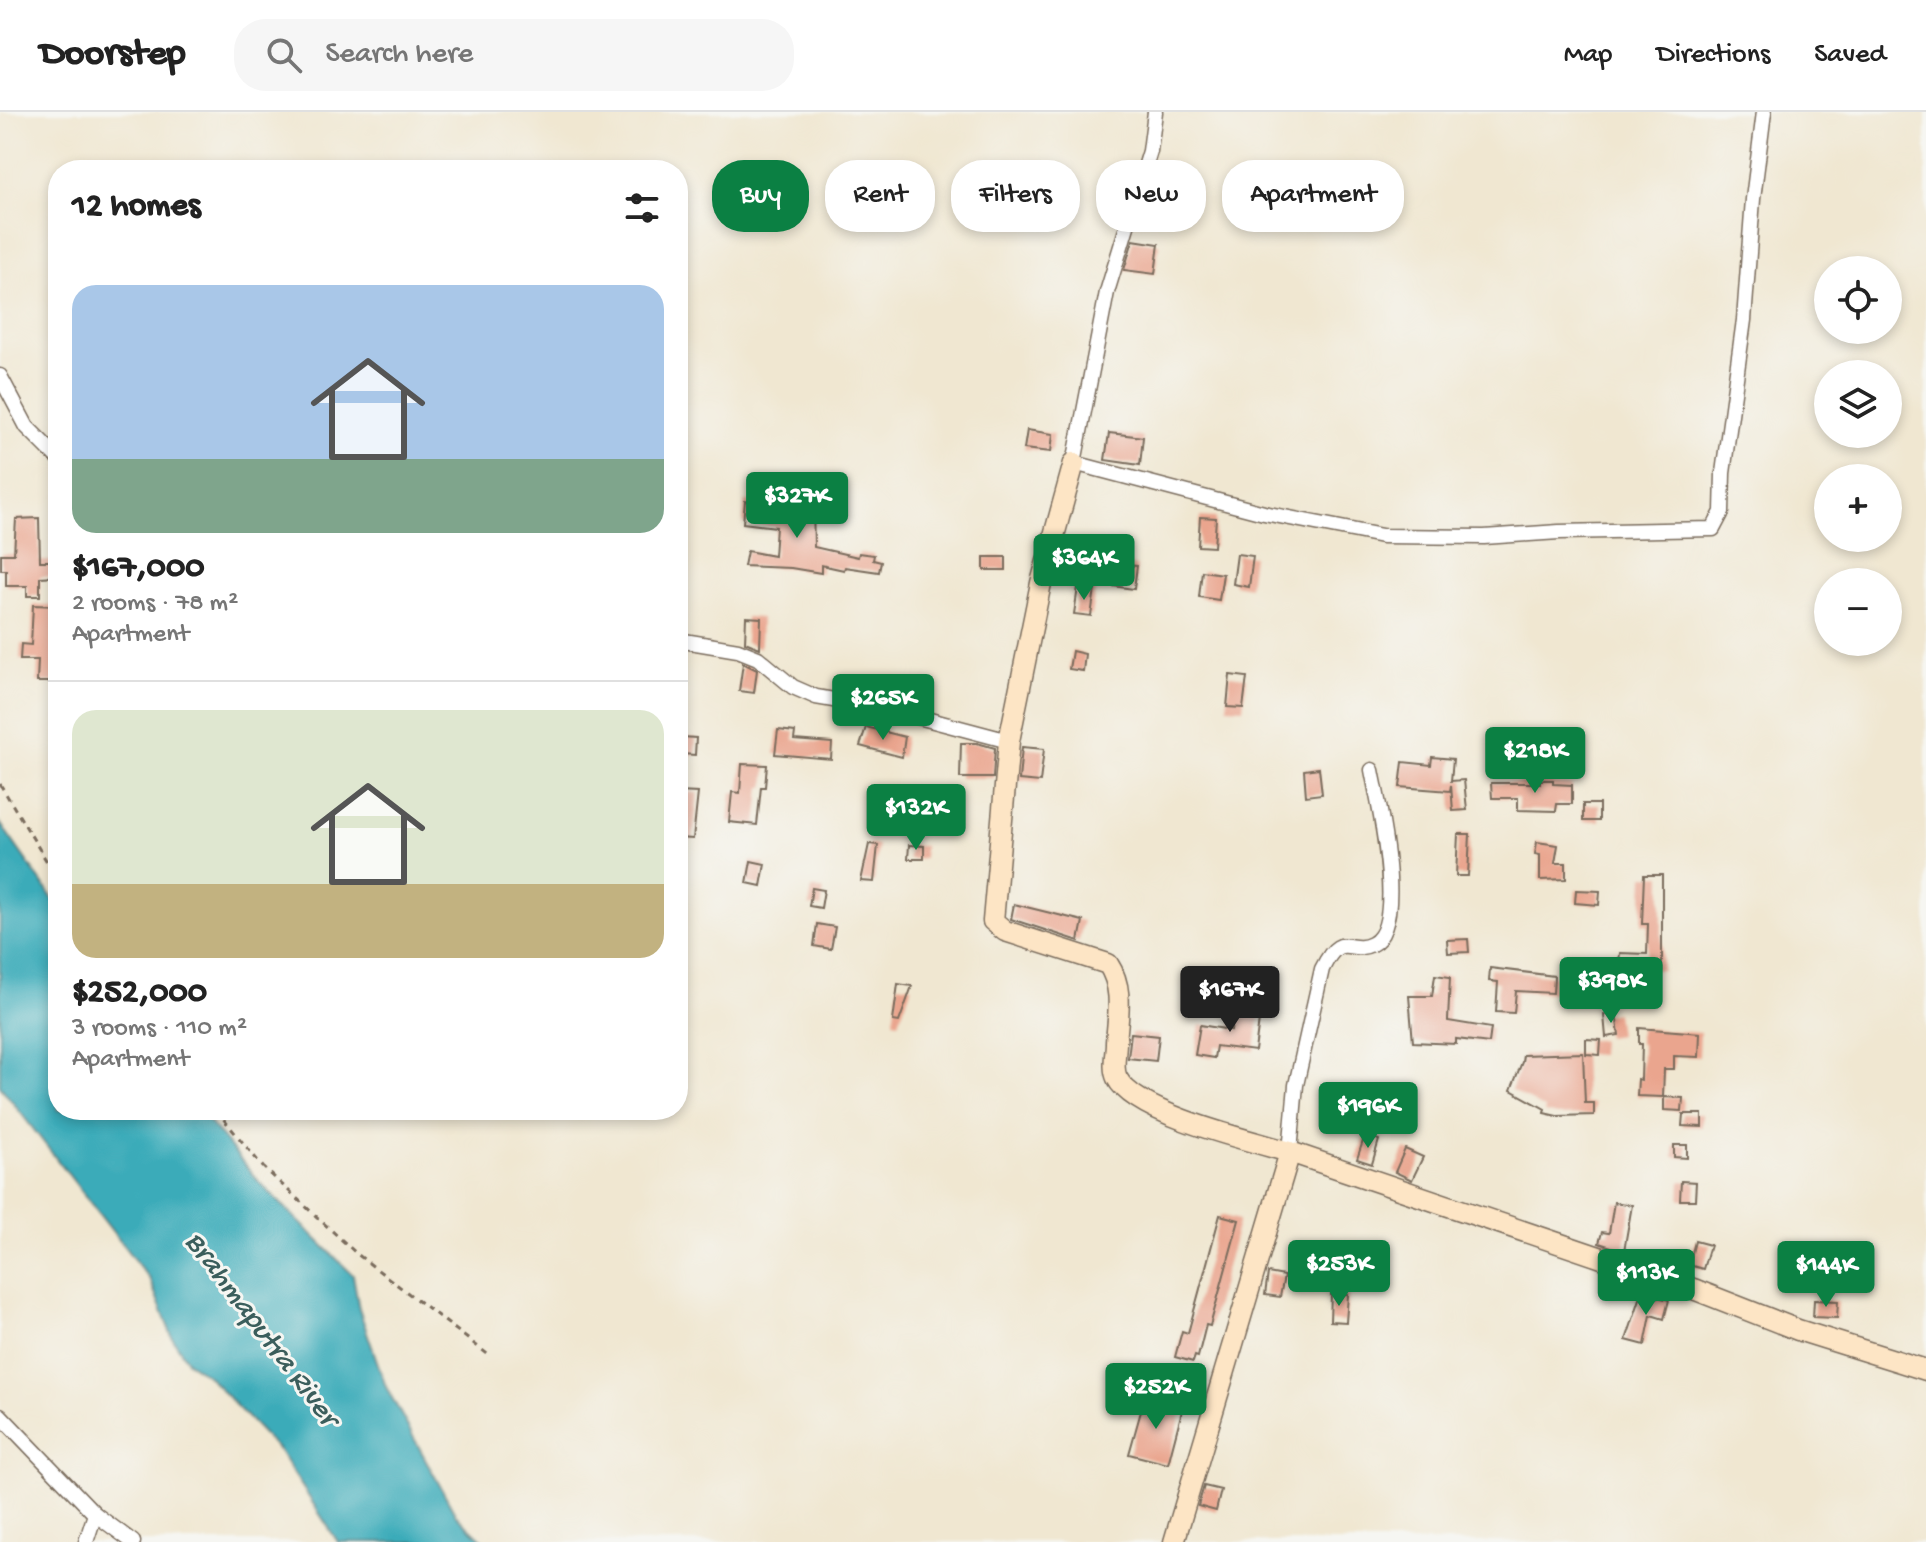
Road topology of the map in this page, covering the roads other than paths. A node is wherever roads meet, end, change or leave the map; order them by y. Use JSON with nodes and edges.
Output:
{"nodes":[{"id":1,"x":1155,"y":112,"type":"edge"},
{"id":2,"x":1764,"y":112,"type":"edge"},
{"id":3,"x":0,"y":376,"type":"edge"},
{"id":4,"x":48,"y":448,"type":"edge"},
{"id":5,"x":1074,"y":463,"type":"junction"},
{"id":6,"x":688,"y":642,"type":"edge"},
{"id":7,"x":1009,"y":741,"type":"junction"},
{"id":8,"x":1372,"y":770,"type":"dead end"},
{"id":9,"x":1290,"y":1152,"type":"junction"},
{"id":10,"x":1926,"y":1370,"type":"edge"},
{"id":11,"x":0,"y":1415,"type":"edge"},
{"id":12,"x":95,"y":1514,"type":"junction"},
{"id":13,"x":86,"y":1542,"type":"edge"},
{"id":14,"x":133,"y":1542,"type":"edge"},
{"id":15,"x":1174,"y":1542,"type":"edge"}],
"edges":[{"from":1,"to":5,"type":"street"},
{"from":2,"to":5,"type":"street"},
{"from":3,"to":4,"type":"street"},
{"from":5,"to":7,"type":"street"},
{"from":6,"to":7,"type":"street"},
{"from":7,"to":9,"type":"street"},
{"from":8,"to":9,"type":"street"},
{"from":9,"to":10,"type":"street"},
{"from":9,"to":15,"type":"street"},
{"from":11,"to":12,"type":"street"},
{"from":12,"to":13,"type":"street"},
{"from":12,"to":14,"type":"street"}]}
